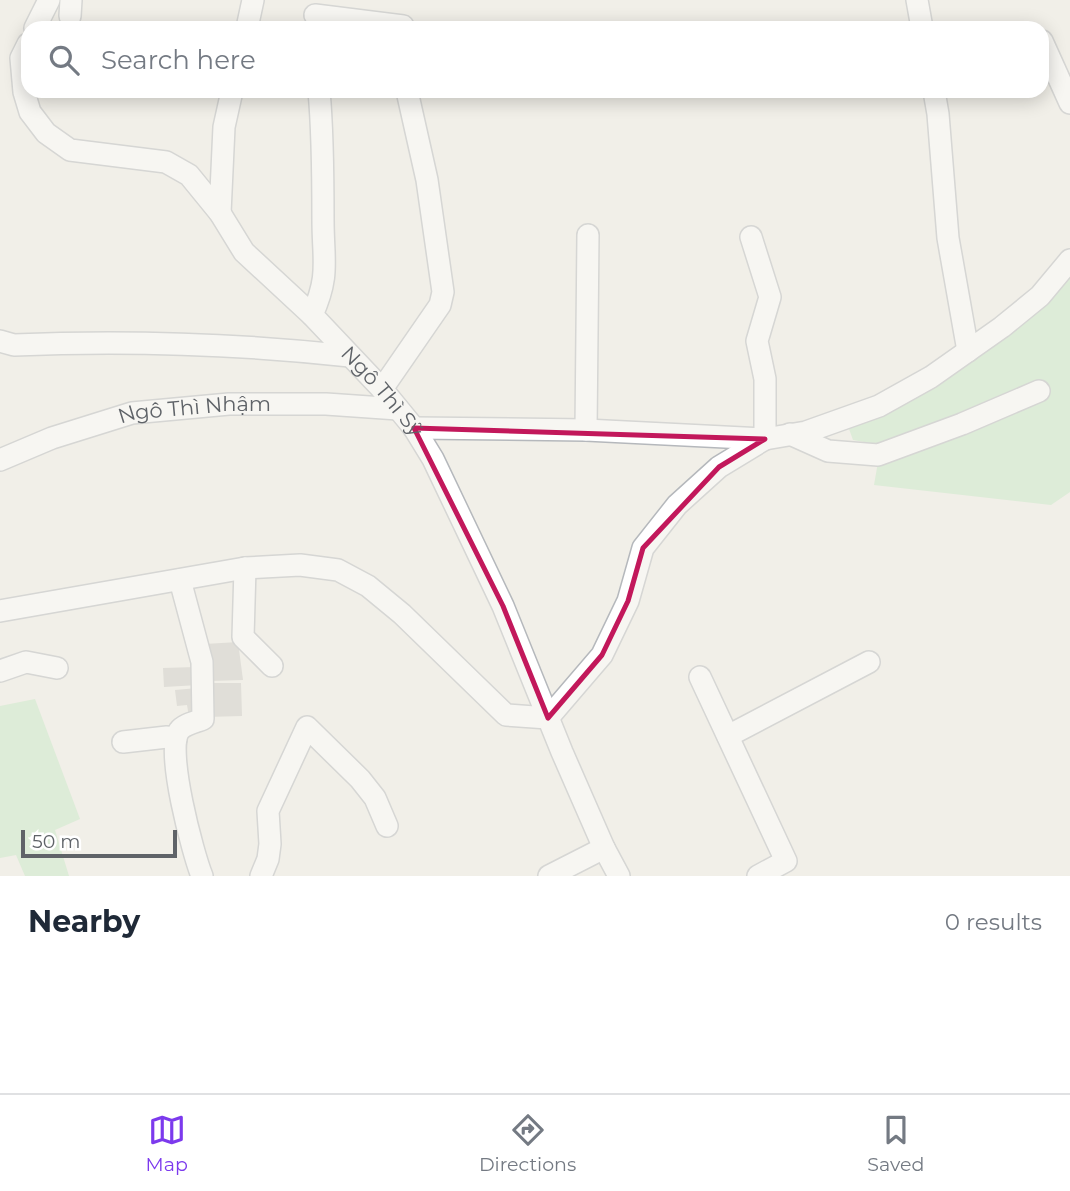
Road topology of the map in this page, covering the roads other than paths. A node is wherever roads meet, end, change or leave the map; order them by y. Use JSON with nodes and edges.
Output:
{"nodes":[{"id":1,"x":48,"y":0,"type":"edge"},
{"id":2,"x":253,"y":0,"type":"edge"},
{"id":3,"x":917,"y":0,"type":"edge"},
{"id":4,"x":316,"y":14,"type":"edge"},
{"id":5,"x":39,"y":21,"type":"edge"},
{"id":6,"x":248,"y":21,"type":"edge"},
{"id":7,"x":363,"y":21,"type":"edge"},
{"id":8,"x":921,"y":21,"type":"edge"},
{"id":9,"x":1049,"y":56,"type":"edge"},
{"id":10,"x":26,"y":98,"type":"edge"},
{"id":11,"x":230,"y":98,"type":"edge"},
{"id":12,"x":320,"y":98,"type":"edge"},
{"id":13,"x":409,"y":98,"type":"edge"},
{"id":14,"x":935,"y":98,"type":"edge"},
{"id":15,"x":1070,"y":103,"type":"edge"},
{"id":16,"x":220,"y":213,"type":"junction"},
{"id":17,"x":588,"y":235,"type":"dead end"},
{"id":18,"x":751,"y":237,"type":"dead end"},
{"id":19,"x":1070,"y":260,"type":"edge"},
{"id":20,"x":312,"y":315,"type":"junction"},
{"id":21,"x":0,"y":341,"type":"edge"},
{"id":22,"x":968,"y":351,"type":"junction"},
{"id":23,"x":351,"y":356,"type":"junction"},
{"id":24,"x":382,"y":389,"type":"junction"},
{"id":25,"x":1039,"y":391,"type":"dead end"},
{"id":26,"x":398,"y":409,"type":"junction"},
{"id":27,"x":414,"y":428,"type":"junction"},
{"id":28,"x":586,"y":430,"type":"junction"},
{"id":29,"x":790,"y":434,"type":"junction"},
{"id":30,"x":765,"y":439,"type":"junction"},
{"id":31,"x":0,"y":460,"type":"edge"},
{"id":32,"x":245,"y":568,"type":"junction"},
{"id":33,"x":180,"y":580,"type":"junction"},
{"id":34,"x":0,"y":611,"type":"edge"},
{"id":35,"x":869,"y":662,"type":"dead end"},
{"id":36,"x":272,"y":666,"type":"dead end"},
{"id":37,"x":57,"y":668,"type":"dead end"},
{"id":38,"x":0,"y":671,"type":"edge"},
{"id":39,"x":700,"y":677,"type":"dead end"},
{"id":40,"x":548,"y":718,"type":"junction"},
{"id":41,"x":727,"y":736,"type":"junction"},
{"id":42,"x":176,"y":739,"type":"junction"},
{"id":43,"x":122,"y":742,"type":"dead end"},
{"id":44,"x":387,"y":826,"type":"dead end"},
{"id":45,"x":604,"y":848,"type":"junction"},
{"id":46,"x":202,"y":876,"type":"edge"},
{"id":47,"x":261,"y":876,"type":"edge"},
{"id":48,"x":549,"y":876,"type":"edge"},
{"id":49,"x":619,"y":876,"type":"edge"},
{"id":50,"x":758,"y":876,"type":"edge"}],
"edges":[{"from":1,"to":5,"type":"street"},
{"from":2,"to":6,"type":"street"},
{"from":3,"to":8,"type":"street"},
{"from":4,"to":7,"type":"street"},
{"from":9,"to":15,"type":"street"},
{"from":10,"to":16,"type":"street","name":"Ngô Thì Sỹ"},
{"from":11,"to":16,"type":"street"},
{"from":12,"to":20,"type":"street"},
{"from":13,"to":24,"type":"street"},
{"from":14,"to":22,"type":"street"},
{"from":16,"to":20,"type":"street","name":"Ngô Thì Sỹ"},
{"from":17,"to":28,"type":"street"},
{"from":18,"to":30,"type":"street"},
{"from":19,"to":22,"type":"street"},
{"from":20,"to":23,"type":"street","name":"Ngô Thì Sỹ"},
{"from":21,"to":23,"type":"street"},
{"from":22,"to":29,"type":"street"},
{"from":23,"to":24,"type":"street","name":"Ngô Thì Sỹ"},
{"from":24,"to":26,"type":"street","name":"Ngô Thì Sỹ"},
{"from":25,"to":29,"type":"street"},
{"from":26,"to":27,"type":"street","name":"Ngô Thì Sỹ"},
{"from":26,"to":31,"type":"street","name":"Ngô Thì Nhậm"},
{"from":27,"to":28,"type":"street"},
{"from":27,"to":40,"type":"street","name":"Ngô Thì Sỹ"},
{"from":28,"to":30,"type":"street"},
{"from":29,"to":30,"type":"street"},
{"from":30,"to":40,"type":"street"},
{"from":32,"to":33,"type":"street"},
{"from":32,"to":36,"type":"street"},
{"from":32,"to":40,"type":"street"},
{"from":33,"to":34,"type":"street"},
{"from":33,"to":42,"type":"street"},
{"from":35,"to":41,"type":"street"},
{"from":37,"to":38,"type":"street"},
{"from":39,"to":41,"type":"street"},
{"from":40,"to":45,"type":"street","name":"Ngô Thì Sỹ"},
{"from":41,"to":50,"type":"street"},
{"from":42,"to":43,"type":"street"},
{"from":42,"to":46,"type":"street"},
{"from":44,"to":47,"type":"street"},
{"from":45,"to":48,"type":"street"},
{"from":45,"to":49,"type":"street","name":"Ngô Thì Sỹ"}]}
